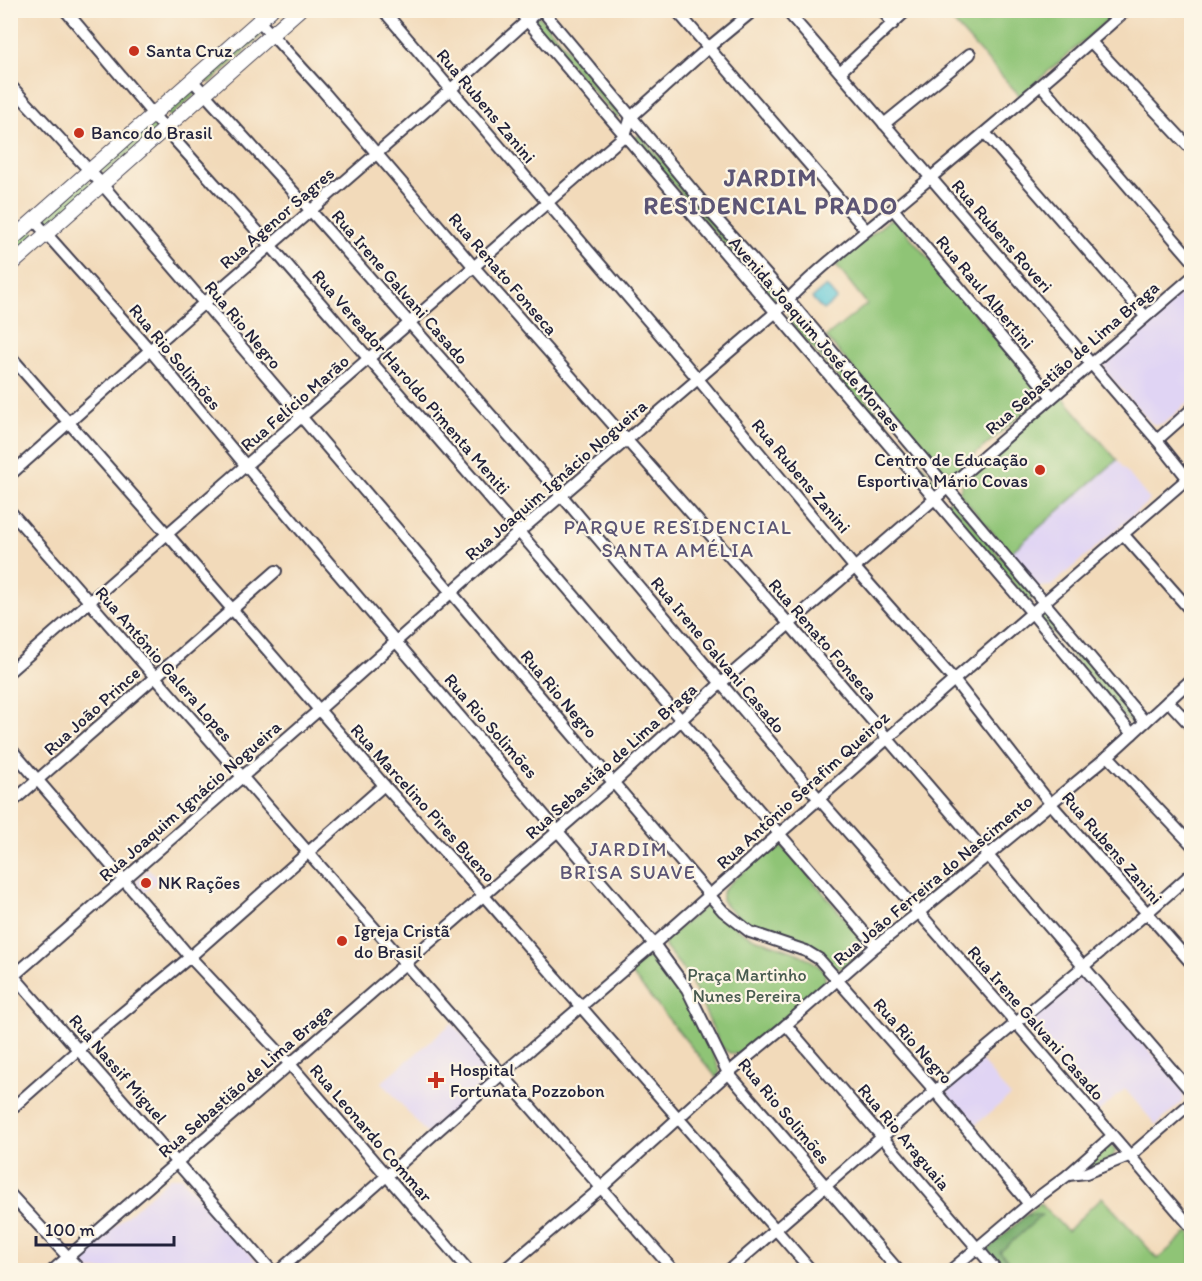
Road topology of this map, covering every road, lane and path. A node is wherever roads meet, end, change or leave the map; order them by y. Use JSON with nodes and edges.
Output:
{"nodes":[{"id":1,"x":64,"y":10,"type":"edge"},
{"id":2,"x":271,"y":10,"type":"edge"},
{"id":3,"x":299,"y":10,"type":"edge"},
{"id":4,"x":383,"y":10,"type":"edge"},
{"id":5,"x":518,"y":10,"type":"edge"},
{"id":6,"x":540,"y":10,"type":"edge"},
{"id":7,"x":676,"y":10,"type":"edge"},
{"id":8,"x":754,"y":10,"type":"edge"},
{"id":9,"x":786,"y":10,"type":"edge"},
{"id":10,"x":882,"y":10,"type":"edge"},
{"id":11,"x":907,"y":10,"type":"edge"},
{"id":12,"x":1126,"y":10,"type":"edge"},
{"id":13,"x":526,"y":21,"type":"junction"},
{"id":14,"x":260,"y":22,"type":"junction"},
{"id":15,"x":893,"y":24,"type":"junction"},
{"id":16,"x":271,"y":36,"type":"junction"},
{"id":17,"x":1091,"y":42,"type":"junction"},
{"id":18,"x":708,"y":48,"type":"junction"},
{"id":19,"x":970,"y":54,"type":"dead end"},
{"id":20,"x":840,"y":72,"type":"junction"},
{"id":21,"x":192,"y":80,"type":"junction"},
{"id":22,"x":10,"y":85,"type":"edge"},
{"id":23,"x":1041,"y":85,"type":"junction"},
{"id":24,"x":450,"y":90,"type":"junction"},
{"id":25,"x":206,"y":95,"type":"junction"},
{"id":26,"x":15,"y":99,"type":"edge"},
{"id":27,"x":153,"y":115,"type":"junction"},
{"id":28,"x":631,"y":117,"type":"junction"},
{"id":29,"x":884,"y":124,"type":"junction"},
{"id":30,"x":166,"y":129,"type":"junction"},
{"id":31,"x":985,"y":133,"type":"junction"},
{"id":32,"x":625,"y":135,"type":"junction"},
{"id":33,"x":1191,"y":150,"type":"edge"},
{"id":34,"x":377,"y":153,"type":"junction"},
{"id":35,"x":88,"y":172,"type":"junction"},
{"id":36,"x":929,"y":177,"type":"junction"},
{"id":37,"x":103,"y":186,"type":"junction"},
{"id":38,"x":547,"y":204,"type":"junction"},
{"id":39,"x":893,"y":209,"type":"junction"},
{"id":40,"x":310,"y":210,"type":"junction"},
{"id":41,"x":34,"y":220,"type":"junction"},
{"id":42,"x":866,"y":230,"type":"junction"},
{"id":43,"x":46,"y":234,"type":"junction"},
{"id":44,"x":10,"y":241,"type":"edge"},
{"id":45,"x":270,"y":245,"type":"junction"},
{"id":46,"x":1191,"y":260,"type":"edge"},
{"id":47,"x":10,"y":266,"type":"edge"},
{"id":48,"x":474,"y":267,"type":"junction"},
{"id":49,"x":1191,"y":277,"type":"edge"},
{"id":50,"x":788,"y":299,"type":"junction"},
{"id":51,"x":205,"y":304,"type":"junction"},
{"id":52,"x":776,"y":312,"type":"junction"},
{"id":53,"x":1145,"y":316,"type":"junction"},
{"id":54,"x":410,"y":324,"type":"junction"},
{"id":55,"x":150,"y":350,"type":"junction"},
{"id":56,"x":10,"y":356,"type":"edge"},
{"id":57,"x":368,"y":360,"type":"junction"},
{"id":58,"x":1090,"y":365,"type":"junction"},
{"id":59,"x":698,"y":379,"type":"junction"},
{"id":60,"x":1052,"y":397,"type":"junction"},
{"id":61,"x":1191,"y":408,"type":"edge"},
{"id":62,"x":300,"y":418,"type":"junction"},
{"id":63,"x":68,"y":422,"type":"junction"},
{"id":64,"x":1157,"y":440,"type":"junction"},
{"id":65,"x":627,"y":441,"type":"junction"},
{"id":66,"x":247,"y":467,"type":"junction"},
{"id":67,"x":10,"y":475,"type":"edge"},
{"id":68,"x":1189,"y":481,"type":"edge"},
{"id":69,"x":949,"y":488,"type":"junction"},
{"id":70,"x":562,"y":496,"type":"junction"},
{"id":71,"x":934,"y":499,"type":"junction"},
{"id":72,"x":10,"y":511,"type":"edge"},
{"id":73,"x":519,"y":532,"type":"junction"},
{"id":74,"x":1123,"y":534,"type":"junction"},
{"id":75,"x":168,"y":535,"type":"junction"},
{"id":76,"x":855,"y":568,"type":"junction"},
{"id":77,"x":276,"y":572,"type":"dead end"},
{"id":78,"x":452,"y":593,"type":"junction"},
{"id":79,"x":89,"y":602,"type":"junction"},
{"id":80,"x":1045,"y":602,"type":"junction"},
{"id":81,"x":232,"y":610,"type":"junction"},
{"id":82,"x":1191,"y":612,"type":"edge"},
{"id":83,"x":1032,"y":613,"type":"junction"},
{"id":84,"x":790,"y":626,"type":"junction"},
{"id":85,"x":397,"y":641,"type":"junction"},
{"id":86,"x":10,"y":671,"type":"edge"},
{"id":87,"x":155,"y":677,"type":"junction"},
{"id":88,"x":1191,"y":679,"type":"edge"},
{"id":89,"x":954,"y":680,"type":"junction"},
{"id":90,"x":721,"y":683,"type":"junction"},
{"id":91,"x":1168,"y":701,"type":"junction"},
{"id":92,"x":319,"y":710,"type":"junction"},
{"id":93,"x":682,"y":721,"type":"junction"},
{"id":94,"x":1145,"y":722,"type":"junction"},
{"id":95,"x":1191,"y":727,"type":"edge"},
{"id":96,"x":1132,"y":734,"type":"junction"},
{"id":97,"x":886,"y":739,"type":"junction"},
{"id":98,"x":10,"y":748,"type":"edge"},
{"id":99,"x":1108,"y":756,"type":"junction"},
{"id":100,"x":242,"y":778,"type":"junction"},
{"id":101,"x":38,"y":780,"type":"junction"},
{"id":102,"x":613,"y":783,"type":"junction"},
{"id":103,"x":384,"y":785,"type":"junction"},
{"id":104,"x":819,"y":800,"type":"junction"},
{"id":105,"x":1050,"y":803,"type":"junction"},
{"id":106,"x":10,"y":804,"type":"edge"},
{"id":107,"x":558,"y":830,"type":"junction"},
{"id":108,"x":779,"y":835,"type":"junction"},
{"id":109,"x":1191,"y":845,"type":"edge"},
{"id":110,"x":307,"y":852,"type":"junction"},
{"id":111,"x":987,"y":856,"type":"junction"},
{"id":112,"x":1191,"y":873,"type":"edge"},
{"id":113,"x":125,"y":880,"type":"junction"},
{"id":114,"x":484,"y":896,"type":"junction"},
{"id":115,"x":709,"y":896,"type":"junction"},
{"id":116,"x":1147,"y":913,"type":"junction"},
{"id":117,"x":917,"y":914,"type":"junction"},
{"id":118,"x":654,"y":944,"type":"junction"},
{"id":119,"x":876,"y":945,"type":"junction"},
{"id":120,"x":190,"y":957,"type":"junction"},
{"id":121,"x":405,"y":963,"type":"junction"},
{"id":122,"x":1191,"y":964,"type":"edge"},
{"id":123,"x":1082,"y":966,"type":"junction"},
{"id":124,"x":12,"y":976,"type":"edge"},
{"id":125,"x":837,"y":981,"type":"junction"},
{"id":126,"x":580,"y":1008,"type":"junction"},
{"id":127,"x":1016,"y":1023,"type":"junction"},
{"id":128,"x":786,"y":1025,"type":"junction"},
{"id":129,"x":79,"y":1049,"type":"junction"},
{"id":130,"x":289,"y":1063,"type":"junction"},
{"id":131,"x":728,"y":1072,"type":"junction"},
{"id":132,"x":502,"y":1074,"type":"junction"},
{"id":133,"x":935,"y":1091,"type":"junction"},
{"id":134,"x":1191,"y":1094,"type":"edge"},
{"id":135,"x":1191,"y":1102,"type":"edge"},
{"id":136,"x":10,"y":1110,"type":"edge"},
{"id":137,"x":678,"y":1119,"type":"junction"},
{"id":138,"x":1112,"y":1136,"type":"junction"},
{"id":139,"x":882,"y":1138,"type":"junction"},
{"id":140,"x":1131,"y":1155,"type":"junction"},
{"id":141,"x":177,"y":1163,"type":"junction"},
{"id":142,"x":1068,"y":1175,"type":"junction"},
{"id":143,"x":387,"y":1176,"type":"junction"},
{"id":144,"x":825,"y":1186,"type":"junction"},
{"id":145,"x":601,"y":1188,"type":"junction"},
{"id":146,"x":10,"y":1194,"type":"edge"},
{"id":147,"x":1029,"y":1204,"type":"junction"},
{"id":148,"x":1191,"y":1228,"type":"edge"},
{"id":149,"x":776,"y":1230,"type":"junction"},
{"id":150,"x":977,"y":1249,"type":"junction"},
{"id":151,"x":68,"y":1257,"type":"junction"},
{"id":152,"x":53,"y":1270,"type":"edge"},
{"id":153,"x":80,"y":1270,"type":"edge"},
{"id":154,"x":271,"y":1270,"type":"edge"},
{"id":155,"x":280,"y":1270,"type":"edge"},
{"id":156,"x":468,"y":1270,"type":"edge"},
{"id":157,"x":504,"y":1270,"type":"edge"},
{"id":158,"x":673,"y":1270,"type":"edge"},
{"id":159,"x":729,"y":1270,"type":"edge"},
{"id":160,"x":811,"y":1270,"type":"edge"},
{"id":161,"x":898,"y":1270,"type":"edge"},
{"id":162,"x":951,"y":1270,"type":"edge"},
{"id":163,"x":996,"y":1270,"type":"edge"}],
"edges":[{"from":1,"to":27,"type":"street","name":"Rua Vereador Haroldo Pimenta Meniti"},
{"from":2,"to":14,"type":"main road"},
{"from":3,"to":16,"type":"main road"},
{"from":4,"to":24,"type":"street","name":"Rua Rubens Zanini"},
{"from":5,"to":13,"type":"street","name":"Avenida Joaquim José de Moraes"},
{"from":6,"to":13,"type":"street","name":"Rua Agenor Sagres"},
{"from":6,"to":28,"type":"street","name":"Avenida Joaquim José de Moraes"},
{"from":7,"to":18,"type":"street"},
{"from":8,"to":18,"type":"street"},
{"from":9,"to":20,"type":"street","name":"Rua Rubens Roveri"},
{"from":10,"to":15,"type":"street"},
{"from":11,"to":15,"type":"street"},
{"from":12,"to":17,"type":"street","name":"Rua Joaquim Ignácio Nogueira"},
{"from":13,"to":24,"type":"street","name":"Rua Agenor Sagres"},
{"from":13,"to":32,"type":"street","name":"Avenida Joaquim José de Moraes"},
{"from":14,"to":16,"type":"street","name":"Rua Renato Fonseca"},
{"from":14,"to":21,"type":"main road"},
{"from":15,"to":20,"type":"street"},
{"from":16,"to":25,"type":"main road"},
{"from":16,"to":34,"type":"street","name":"Rua Renato Fonseca"},
{"from":17,"to":23,"type":"street","name":"Rua Joaquim Ignácio Nogueira"},
{"from":17,"to":33,"type":"street"},
{"from":18,"to":28,"type":"street"},
{"from":18,"to":42,"type":"street"},
{"from":19,"to":29,"type":"street"},
{"from":20,"to":29,"type":"street","name":"Rua Rubens Roveri"},
{"from":21,"to":25,"type":"street","name":"Rua Irene Galvani Casado"},
{"from":21,"to":27,"type":"main road"},
{"from":22,"to":26,"type":"street","name":"Rua Rio Negro"},
{"from":23,"to":31,"type":"street","name":"Rua Joaquim Ignácio Nogueira"},
{"from":23,"to":46,"type":"street"},
{"from":24,"to":34,"type":"street","name":"Rua Agenor Sagres"},
{"from":24,"to":38,"type":"street","name":"Rua Rubens Zanini"},
{"from":25,"to":30,"type":"main road"},
{"from":25,"to":40,"type":"street","name":"Rua Irene Galvani Casado"},
{"from":26,"to":35,"type":"street","name":"Rua Rio Negro"},
{"from":27,"to":30,"type":"street","name":"Rua Vereador Haroldo Pimenta Meniti"},
{"from":27,"to":35,"type":"main road"},
{"from":28,"to":32,"type":"street"},
{"from":28,"to":50,"type":"street","name":"Avenida Joaquim José de Moraes"},
{"from":29,"to":36,"type":"street","name":"Rua Rubens Roveri"},
{"from":30,"to":37,"type":"main road"},
{"from":30,"to":45,"type":"street","name":"Rua Vereador Haroldo Pimenta Meniti"},
{"from":31,"to":36,"type":"street","name":"Rua Joaquim Ignácio Nogueira"},
{"from":31,"to":53,"type":"street"},
{"from":32,"to":38,"type":"street","name":"Rua Felício Marão"},
{"from":32,"to":52,"type":"street","name":"Avenida Joaquim José de Moraes"},
{"from":34,"to":40,"type":"street","name":"Rua Agenor Sagres"},
{"from":34,"to":48,"type":"street","name":"Rua Renato Fonseca"},
{"from":35,"to":37,"type":"street","name":"Rua Rio Negro"},
{"from":35,"to":41,"type":"main road"},
{"from":36,"to":39,"type":"street","name":"Rua Joaquim Ignácio Nogueira"},
{"from":36,"to":58,"type":"street","name":"Rua Rubens Roveri"},
{"from":37,"to":43,"type":"main road"},
{"from":37,"to":51,"type":"street","name":"Rua Rio Negro"},
{"from":38,"to":48,"type":"street","name":"Rua Felício Marão"},
{"from":38,"to":59,"type":"street","name":"Rua Rubens Zanini"},
{"from":39,"to":42,"type":"street","name":"Rua Joaquim Ignácio Nogueira"},
{"from":39,"to":60,"type":"street","name":"Rua Raul Albertini"},
{"from":40,"to":45,"type":"street","name":"Rua Agenor Sagres"},
{"from":40,"to":54,"type":"street","name":"Rua Irene Galvani Casado"},
{"from":41,"to":43,"type":"street","name":"Rua Rio Solimões"},
{"from":41,"to":44,"type":"main road"},
{"from":42,"to":50,"type":"street","name":"Rua Joaquim Ignácio Nogueira"},
{"from":43,"to":47,"type":"main road"},
{"from":43,"to":55,"type":"street","name":"Rua Rio Solimões"},
{"from":45,"to":51,"type":"street","name":"Rua Agenor Sagres"},
{"from":45,"to":57,"type":"street","name":"Rua Vereador Haroldo Pimenta Meniti"},
{"from":48,"to":54,"type":"street","name":"Rua Felício Marão"},
{"from":48,"to":65,"type":"street","name":"Rua Renato Fonseca"},
{"from":49,"to":53,"type":"street","name":"Rua Sebastião de Lima Braga"},
{"from":50,"to":52,"type":"street","name":"Rua Joaquim Ignácio Nogueira"},
{"from":50,"to":69,"type":"street","name":"Avenida Joaquim José de Moraes"},
{"from":51,"to":55,"type":"street","name":"Rua Agenor Sagres"},
{"from":51,"to":62,"type":"street","name":"Rua Rio Negro"},
{"from":52,"to":59,"type":"street","name":"Rua Joaquim Ignácio Nogueira"},
{"from":52,"to":71,"type":"street","name":"Avenida Joaquim José de Moraes"},
{"from":53,"to":58,"type":"street","name":"Rua Sebastião de Lima Braga"},
{"from":54,"to":57,"type":"street","name":"Rua Felício Marão"},
{"from":54,"to":70,"type":"street","name":"Rua Irene Galvani Casado"},
{"from":55,"to":63,"type":"street","name":"Rua Agenor Sagres"},
{"from":55,"to":66,"type":"street","name":"Rua Rio Solimões"},
{"from":56,"to":63,"type":"street","name":"Rua Marcelino Pires Bueno"},
{"from":57,"to":62,"type":"street","name":"Rua Felício Marão"},
{"from":57,"to":73,"type":"street","name":"Rua Vereador Haroldo Pimenta Meniti"},
{"from":58,"to":60,"type":"street","name":"Rua Sebastião de Lima Braga"},
{"from":58,"to":64,"type":"street","name":"Rua Rubens Roveri"},
{"from":59,"to":65,"type":"street","name":"Rua Joaquim Ignácio Nogueira"},
{"from":59,"to":76,"type":"street","name":"Rua Rubens Zanini"},
{"from":60,"to":69,"type":"street","name":"Rua Sebastião de Lima Braga"},
{"from":61,"to":64,"type":"street"},
{"from":62,"to":66,"type":"street","name":"Rua Felício Marão"},
{"from":62,"to":78,"type":"street","name":"Rua Rio Negro"},
{"from":63,"to":67,"type":"street","name":"Rua Agenor Sagres"},
{"from":63,"to":75,"type":"street","name":"Rua Marcelino Pires Bueno"},
{"from":64,"to":68,"type":"street","name":"Rua Rubens Roveri"},
{"from":65,"to":70,"type":"street","name":"Rua Joaquim Ignácio Nogueira"},
{"from":65,"to":84,"type":"street","name":"Rua Renato Fonseca"},
{"from":66,"to":75,"type":"street","name":"Rua Felício Marão"},
{"from":66,"to":85,"type":"street","name":"Rua Rio Solimões"},
{"from":68,"to":74,"type":"street","name":"Rua Antônio Serafim Queiroz"},
{"from":69,"to":71,"type":"street","name":"Rua Sebastião de Lima Braga"},
{"from":69,"to":80,"type":"street","name":"Avenida Joaquim José de Moraes"},
{"from":70,"to":73,"type":"street","name":"Rua Joaquim Ignácio Nogueira"},
{"from":70,"to":90,"type":"street","name":"Rua Irene Galvani Casado"},
{"from":71,"to":76,"type":"street","name":"Rua Sebastião de Lima Braga"},
{"from":71,"to":83,"type":"street","name":"Avenida Joaquim José de Moraes"},
{"from":72,"to":79,"type":"street","name":"Rua Antônio Galera Lopes"},
{"from":73,"to":78,"type":"street","name":"Rua Joaquim Ignácio Nogueira"},
{"from":73,"to":93,"type":"street","name":"Rua Vereador Haroldo Pimenta Meniti"},
{"from":74,"to":80,"type":"street","name":"Rua Antônio Serafim Queiroz"},
{"from":74,"to":82,"type":"street"},
{"from":75,"to":79,"type":"street","name":"Rua Felício Marão"},
{"from":75,"to":81,"type":"street","name":"Rua Marcelino Pires Bueno"},
{"from":76,"to":84,"type":"street","name":"Rua Sebastião de Lima Braga"},
{"from":76,"to":89,"type":"street","name":"Rua Rubens Zanini"},
{"from":77,"to":81,"type":"street","name":"Rua João Prince"},
{"from":78,"to":85,"type":"street","name":"Rua Joaquim Ignácio Nogueira"},
{"from":78,"to":102,"type":"street","name":"Rua Rio Negro"},
{"from":79,"to":86,"type":"street","name":"Rua Felício Marão"},
{"from":79,"to":87,"type":"street","name":"Rua Antônio Galera Lopes"},
{"from":80,"to":83,"type":"street","name":"Rua Antônio Serafim Queiroz"},
{"from":80,"to":94,"type":"street","name":"Avenida Joaquim José de Moraes"},
{"from":81,"to":87,"type":"street","name":"Rua João Prince"},
{"from":81,"to":92,"type":"street","name":"Rua Marcelino Pires Bueno"},
{"from":83,"to":89,"type":"street","name":"Rua Antônio Serafim Queiroz"},
{"from":83,"to":96,"type":"street","name":"Avenida Joaquim José de Moraes"},
{"from":84,"to":90,"type":"street","name":"Rua Sebastião de Lima Braga"},
{"from":84,"to":97,"type":"street","name":"Rua Renato Fonseca"},
{"from":85,"to":92,"type":"street","name":"Rua Joaquim Ignácio Nogueira"},
{"from":85,"to":107,"type":"street","name":"Rua Rio Solimões"},
{"from":87,"to":100,"type":"street","name":"Rua Antônio Galera Lopes"},
{"from":87,"to":101,"type":"street","name":"Rua João Prince"},
{"from":88,"to":91,"type":"street","name":"Rua João Ferreira do Nascimento"},
{"from":89,"to":97,"type":"street","name":"Rua Antônio Serafim Queiroz"},
{"from":89,"to":105,"type":"street","name":"Rua Rubens Zanini"},
{"from":90,"to":93,"type":"street","name":"Rua Sebastião de Lima Braga"},
{"from":90,"to":104,"type":"street","name":"Rua Irene Galvani Casado"},
{"from":91,"to":94,"type":"street","name":"Rua João Ferreira do Nascimento"},
{"from":91,"to":95,"type":"street"},
{"from":92,"to":100,"type":"street","name":"Rua Joaquim Ignácio Nogueira"},
{"from":92,"to":103,"type":"street","name":"Rua Marcelino Pires Bueno"},
{"from":93,"to":102,"type":"street","name":"Rua Sebastião de Lima Braga"},
{"from":93,"to":108,"type":"street","name":"Rua Vereador Haroldo Pimenta Meniti"},
{"from":94,"to":96,"type":"street","name":"Rua João Ferreira do Nascimento"},
{"from":96,"to":99,"type":"street","name":"Rua João Ferreira do Nascimento"},
{"from":97,"to":104,"type":"street","name":"Rua Antônio Serafim Queiroz"},
{"from":97,"to":111,"type":"street","name":"Rua Renato Fonseca"},
{"from":98,"to":101,"type":"street","name":"Rua Leonardo Commar"},
{"from":99,"to":105,"type":"street","name":"Rua João Ferreira do Nascimento"},
{"from":99,"to":109,"type":"street"},
{"from":100,"to":110,"type":"street","name":"Rua Antônio Galera Lopes"},
{"from":100,"to":113,"type":"street","name":"Rua Joaquim Ignácio Nogueira"},
{"from":101,"to":106,"type":"street","name":"Rua João Prince"},
{"from":101,"to":113,"type":"street","name":"Rua Leonardo Commar"},
{"from":102,"to":107,"type":"street","name":"Rua Sebastião de Lima Braga"},
{"from":102,"to":115,"type":"street","name":"Rua Rio Negro"},
{"from":103,"to":110,"type":"street"},
{"from":103,"to":114,"type":"street","name":"Rua Marcelino Pires Bueno"},
{"from":104,"to":108,"type":"street","name":"Rua Antônio Serafim Queiroz"},
{"from":104,"to":117,"type":"street","name":"Rua Irene Galvani Casado"},
{"from":105,"to":111,"type":"street","name":"Rua João Ferreira do Nascimento"},
{"from":105,"to":116,"type":"street","name":"Rua Rubens Zanini"},
{"from":107,"to":114,"type":"street","name":"Rua Sebastião de Lima Braga"},
{"from":107,"to":118,"type":"street","name":"Rua Rio Solimões"},
{"from":108,"to":115,"type":"street","name":"Rua Antônio Serafim Queiroz"},
{"from":108,"to":119,"type":"street","name":"Rua Vereador Haroldo Pimenta Meniti"},
{"from":110,"to":120,"type":"street"},
{"from":110,"to":121,"type":"street","name":"Rua Antônio Galera Lopes"},
{"from":111,"to":117,"type":"street","name":"Rua João Ferreira do Nascimento"},
{"from":111,"to":123,"type":"street","name":"Rua Renato Fonseca"},
{"from":112,"to":116,"type":"street"},
{"from":113,"to":120,"type":"street","name":"Rua Leonardo Commar"},
{"from":113,"to":124,"type":"street","name":"Rua Joaquim Ignácio Nogueira"},
{"from":114,"to":121,"type":"street","name":"Rua Sebastião de Lima Braga"},
{"from":114,"to":126,"type":"street","name":"Rua Marcelino Pires Bueno"},
{"from":115,"to":118,"type":"street","name":"Rua Antônio Serafim Queiroz"},
{"from":115,"to":125,"type":"street","name":"Rua Rio Negro"},
{"from":116,"to":122,"type":"street","name":"Rua Rubens Zanini"},
{"from":116,"to":123,"type":"street"},
{"from":117,"to":119,"type":"street","name":"Rua João Ferreira do Nascimento"},
{"from":117,"to":127,"type":"street","name":"Rua Irene Galvani Casado"},
{"from":118,"to":126,"type":"street","name":"Rua Antônio Serafim Queiroz"},
{"from":118,"to":131,"type":"street","name":"Rua Rio Solimões"},
{"from":119,"to":125,"type":"street","name":"Rua João Ferreira do Nascimento"},
{"from":120,"to":129,"type":"street"},
{"from":120,"to":130,"type":"street","name":"Rua Leonardo Commar"},
{"from":121,"to":130,"type":"street","name":"Rua Sebastião de Lima Braga"},
{"from":121,"to":132,"type":"street","name":"Rua Antônio Galera Lopes"},
{"from":123,"to":127,"type":"street"},
{"from":123,"to":134,"type":"street","name":"Rua Renato Fonseca"},
{"from":124,"to":129,"type":"street","name":"Rua Nassif Miguel"},
{"from":125,"to":128,"type":"street","name":"Rua João Ferreira do Nascimento"},
{"from":125,"to":133,"type":"street","name":"Rua Rio Negro"},
{"from":126,"to":132,"type":"street","name":"Rua Antônio Serafim Queiroz"},
{"from":126,"to":137,"type":"street","name":"Rua Marcelino Pires Bueno"},
{"from":127,"to":133,"type":"street"},
{"from":127,"to":138,"type":"street","name":"Rua Irene Galvani Casado"},
{"from":128,"to":131,"type":"street","name":"Rua João Ferreira do Nascimento"},
{"from":128,"to":139,"type":"street","name":"Rua Rio Araguaia"},
{"from":129,"to":136,"type":"street"},
{"from":129,"to":141,"type":"street","name":"Rua Nassif Miguel"},
{"from":130,"to":141,"type":"street","name":"Rua Sebastião de Lima Braga"},
{"from":130,"to":143,"type":"street","name":"Rua Leonardo Commar"},
{"from":131,"to":137,"type":"street","name":"Rua João Ferreira do Nascimento"},
{"from":131,"to":144,"type":"street","name":"Rua Rio Solimões"},
{"from":132,"to":143,"type":"street","name":"Rua Antônio Serafim Queiroz"},
{"from":132,"to":145,"type":"street","name":"Rua Antônio Galera Lopes"},
{"from":133,"to":139,"type":"street"},
{"from":133,"to":147,"type":"street","name":"Rua Rio Negro"},
{"from":135,"to":140,"type":"street"},
{"from":137,"to":145,"type":"street","name":"Rua João Ferreira do Nascimento"},
{"from":137,"to":149,"type":"street","name":"Rua Marcelino Pires Bueno"},
{"from":138,"to":140,"type":"street","name":"Rua Irene Galvani Casado"},
{"from":138,"to":142,"type":"street"},
{"from":139,"to":144,"type":"street"},
{"from":139,"to":150,"type":"street","name":"Rua Rio Araguaia"},
{"from":140,"to":142,"type":"street"},
{"from":140,"to":148,"type":"street","name":"Rua Irene Galvani Casado"},
{"from":141,"to":151,"type":"street","name":"Rua Sebastião de Lima Braga"},
{"from":141,"to":154,"type":"street","name":"Rua Nassif Miguel"},
{"from":142,"to":147,"type":"street"},
{"from":143,"to":155,"type":"street","name":"Rua Antônio Serafim Queiroz"},
{"from":143,"to":156,"type":"street","name":"Rua Leonardo Commar"},
{"from":144,"to":149,"type":"street"},
{"from":144,"to":161,"type":"street","name":"Rua Rio Solimões"},
{"from":145,"to":157,"type":"street","name":"Rua João Ferreira do Nascimento"},
{"from":145,"to":158,"type":"street","name":"Rua Antônio Galera Lopes"},
{"from":146,"to":151,"type":"street"},
{"from":147,"to":150,"type":"street"},
{"from":149,"to":159,"type":"street"},
{"from":149,"to":160,"type":"street","name":"Rua Marcelino Pires Bueno"},
{"from":150,"to":162,"type":"street"},
{"from":150,"to":163,"type":"street","name":"Rua Rio Araguaia"},
{"from":151,"to":152,"type":"street","name":"Rua Sebastião de Lima Braga"},
{"from":151,"to":153,"type":"street"}]}
